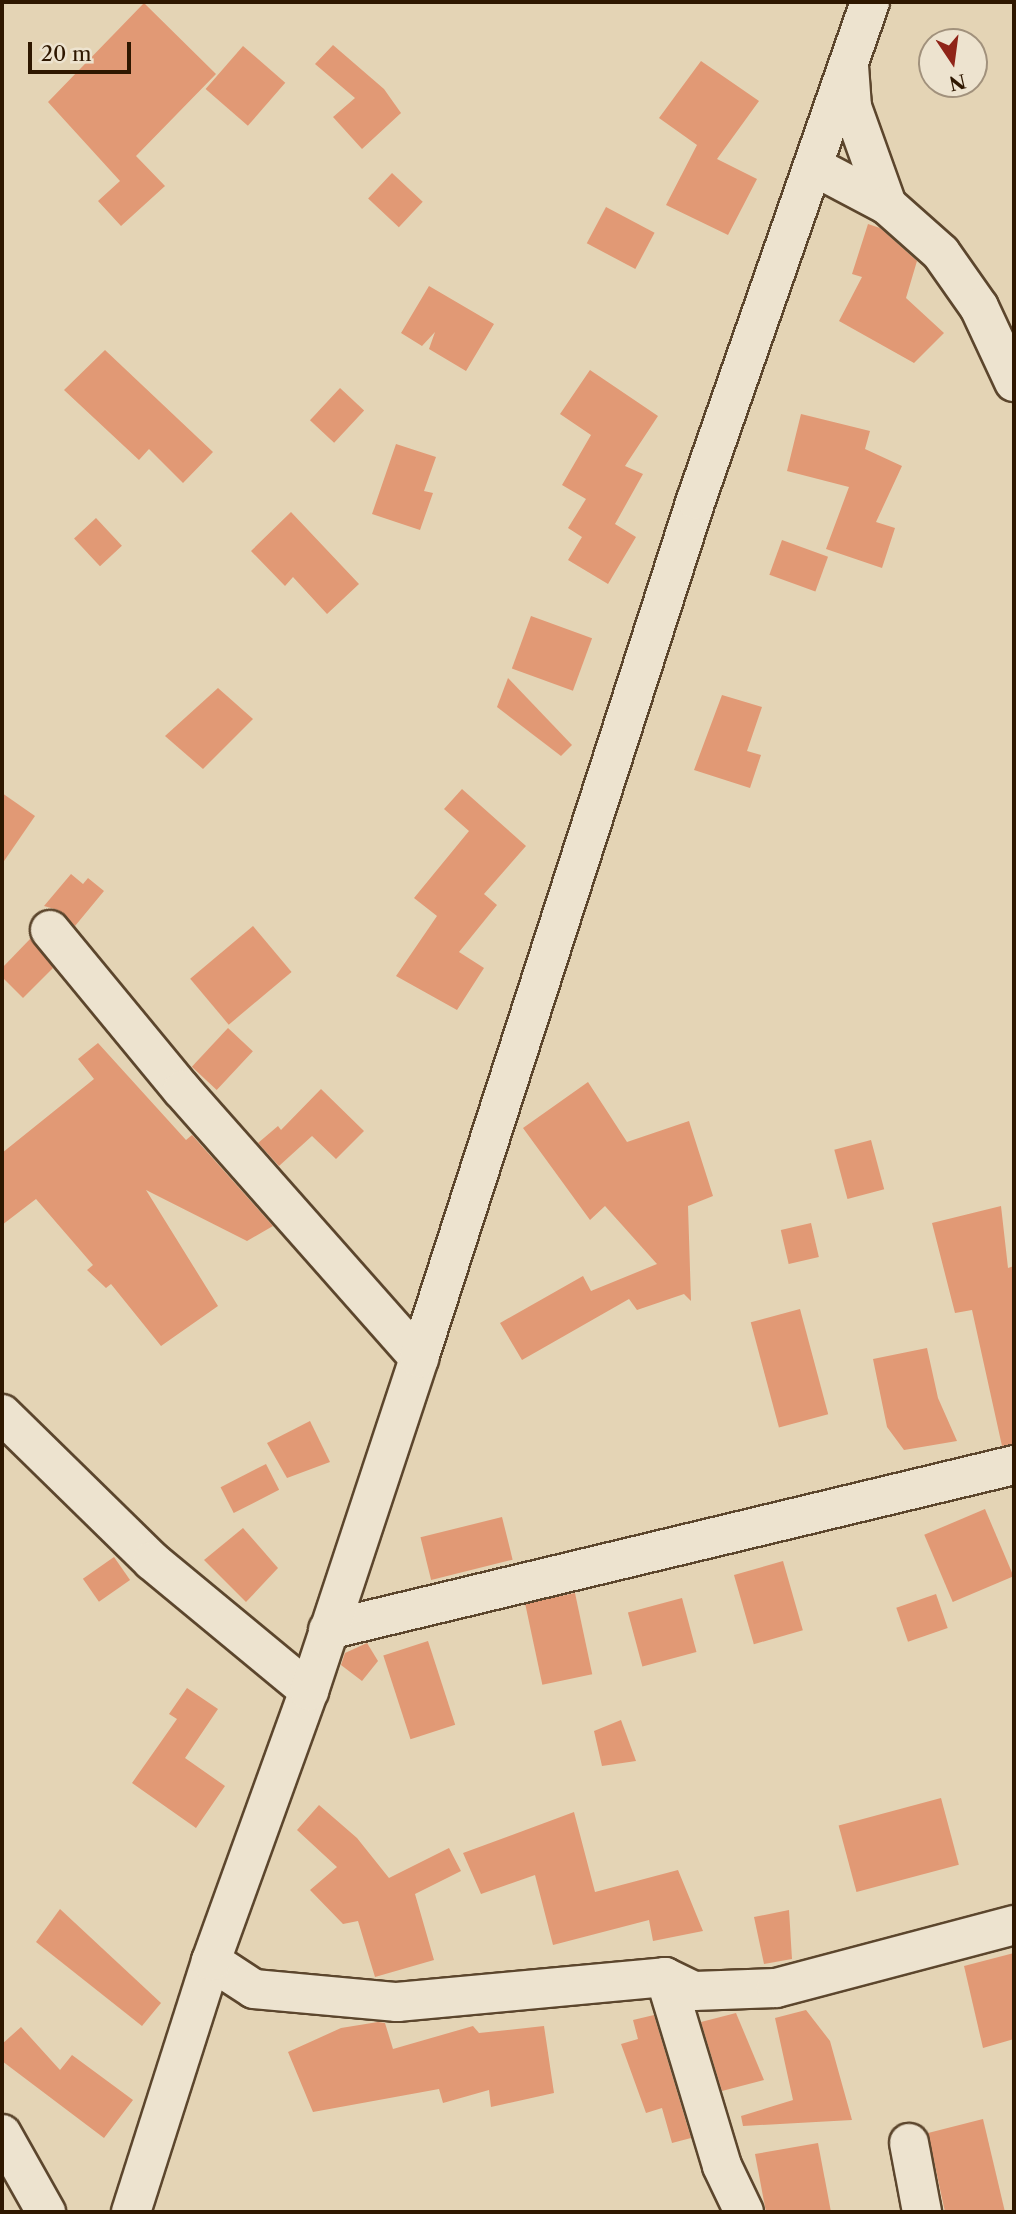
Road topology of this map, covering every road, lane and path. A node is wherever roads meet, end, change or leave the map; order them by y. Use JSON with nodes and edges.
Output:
{"nodes":[{"id":1,"x":870,"y":2,"type":"edge"},
{"id":2,"x":849,"y":66,"type":"junction"},
{"id":3,"x":813,"y":166,"type":"junction"},
{"id":4,"x":887,"y":205,"type":"junction"},
{"id":5,"x":1014,"y":382,"type":"edge"},
{"id":6,"x":50,"y":930,"type":"dead end"},
{"id":7,"x":419,"y":1358,"type":"junction"},
{"id":8,"x":2,"y":1414,"type":"edge"},
{"id":9,"x":1014,"y":1465,"type":"edge"},
{"id":10,"x":328,"y":1630,"type":"junction"},
{"id":11,"x":309,"y":1690,"type":"junction"},
{"id":12,"x":1014,"y":1926,"type":"edge"},
{"id":13,"x":211,"y":1961,"type":"junction"},
{"id":14,"x":665,"y":1977,"type":"junction"},
{"id":15,"x":2,"y":2134,"type":"edge"},
{"id":16,"x":909,"y":2143,"type":"dead end"},
{"id":17,"x":46,"y":2212,"type":"edge"},
{"id":18,"x":131,"y":2212,"type":"edge"},
{"id":19,"x":744,"y":2212,"type":"edge"},
{"id":20,"x":922,"y":2212,"type":"edge"}],
"edges":[{"from":1,"to":2,"type":"street"},
{"from":2,"to":3,"type":"street"},
{"from":2,"to":4,"type":"street"},
{"from":3,"to":4,"type":"street"},
{"from":3,"to":7,"type":"street"},
{"from":4,"to":5,"type":"street"},
{"from":6,"to":7,"type":"street"},
{"from":7,"to":10,"type":"street"},
{"from":8,"to":11,"type":"street"},
{"from":9,"to":10,"type":"street"},
{"from":10,"to":11,"type":"street"},
{"from":11,"to":13,"type":"street"},
{"from":12,"to":14,"type":"street"},
{"from":13,"to":14,"type":"street"},
{"from":13,"to":18,"type":"street"},
{"from":14,"to":19,"type":"street"},
{"from":15,"to":17,"type":"street"},
{"from":16,"to":20,"type":"street"}]}
